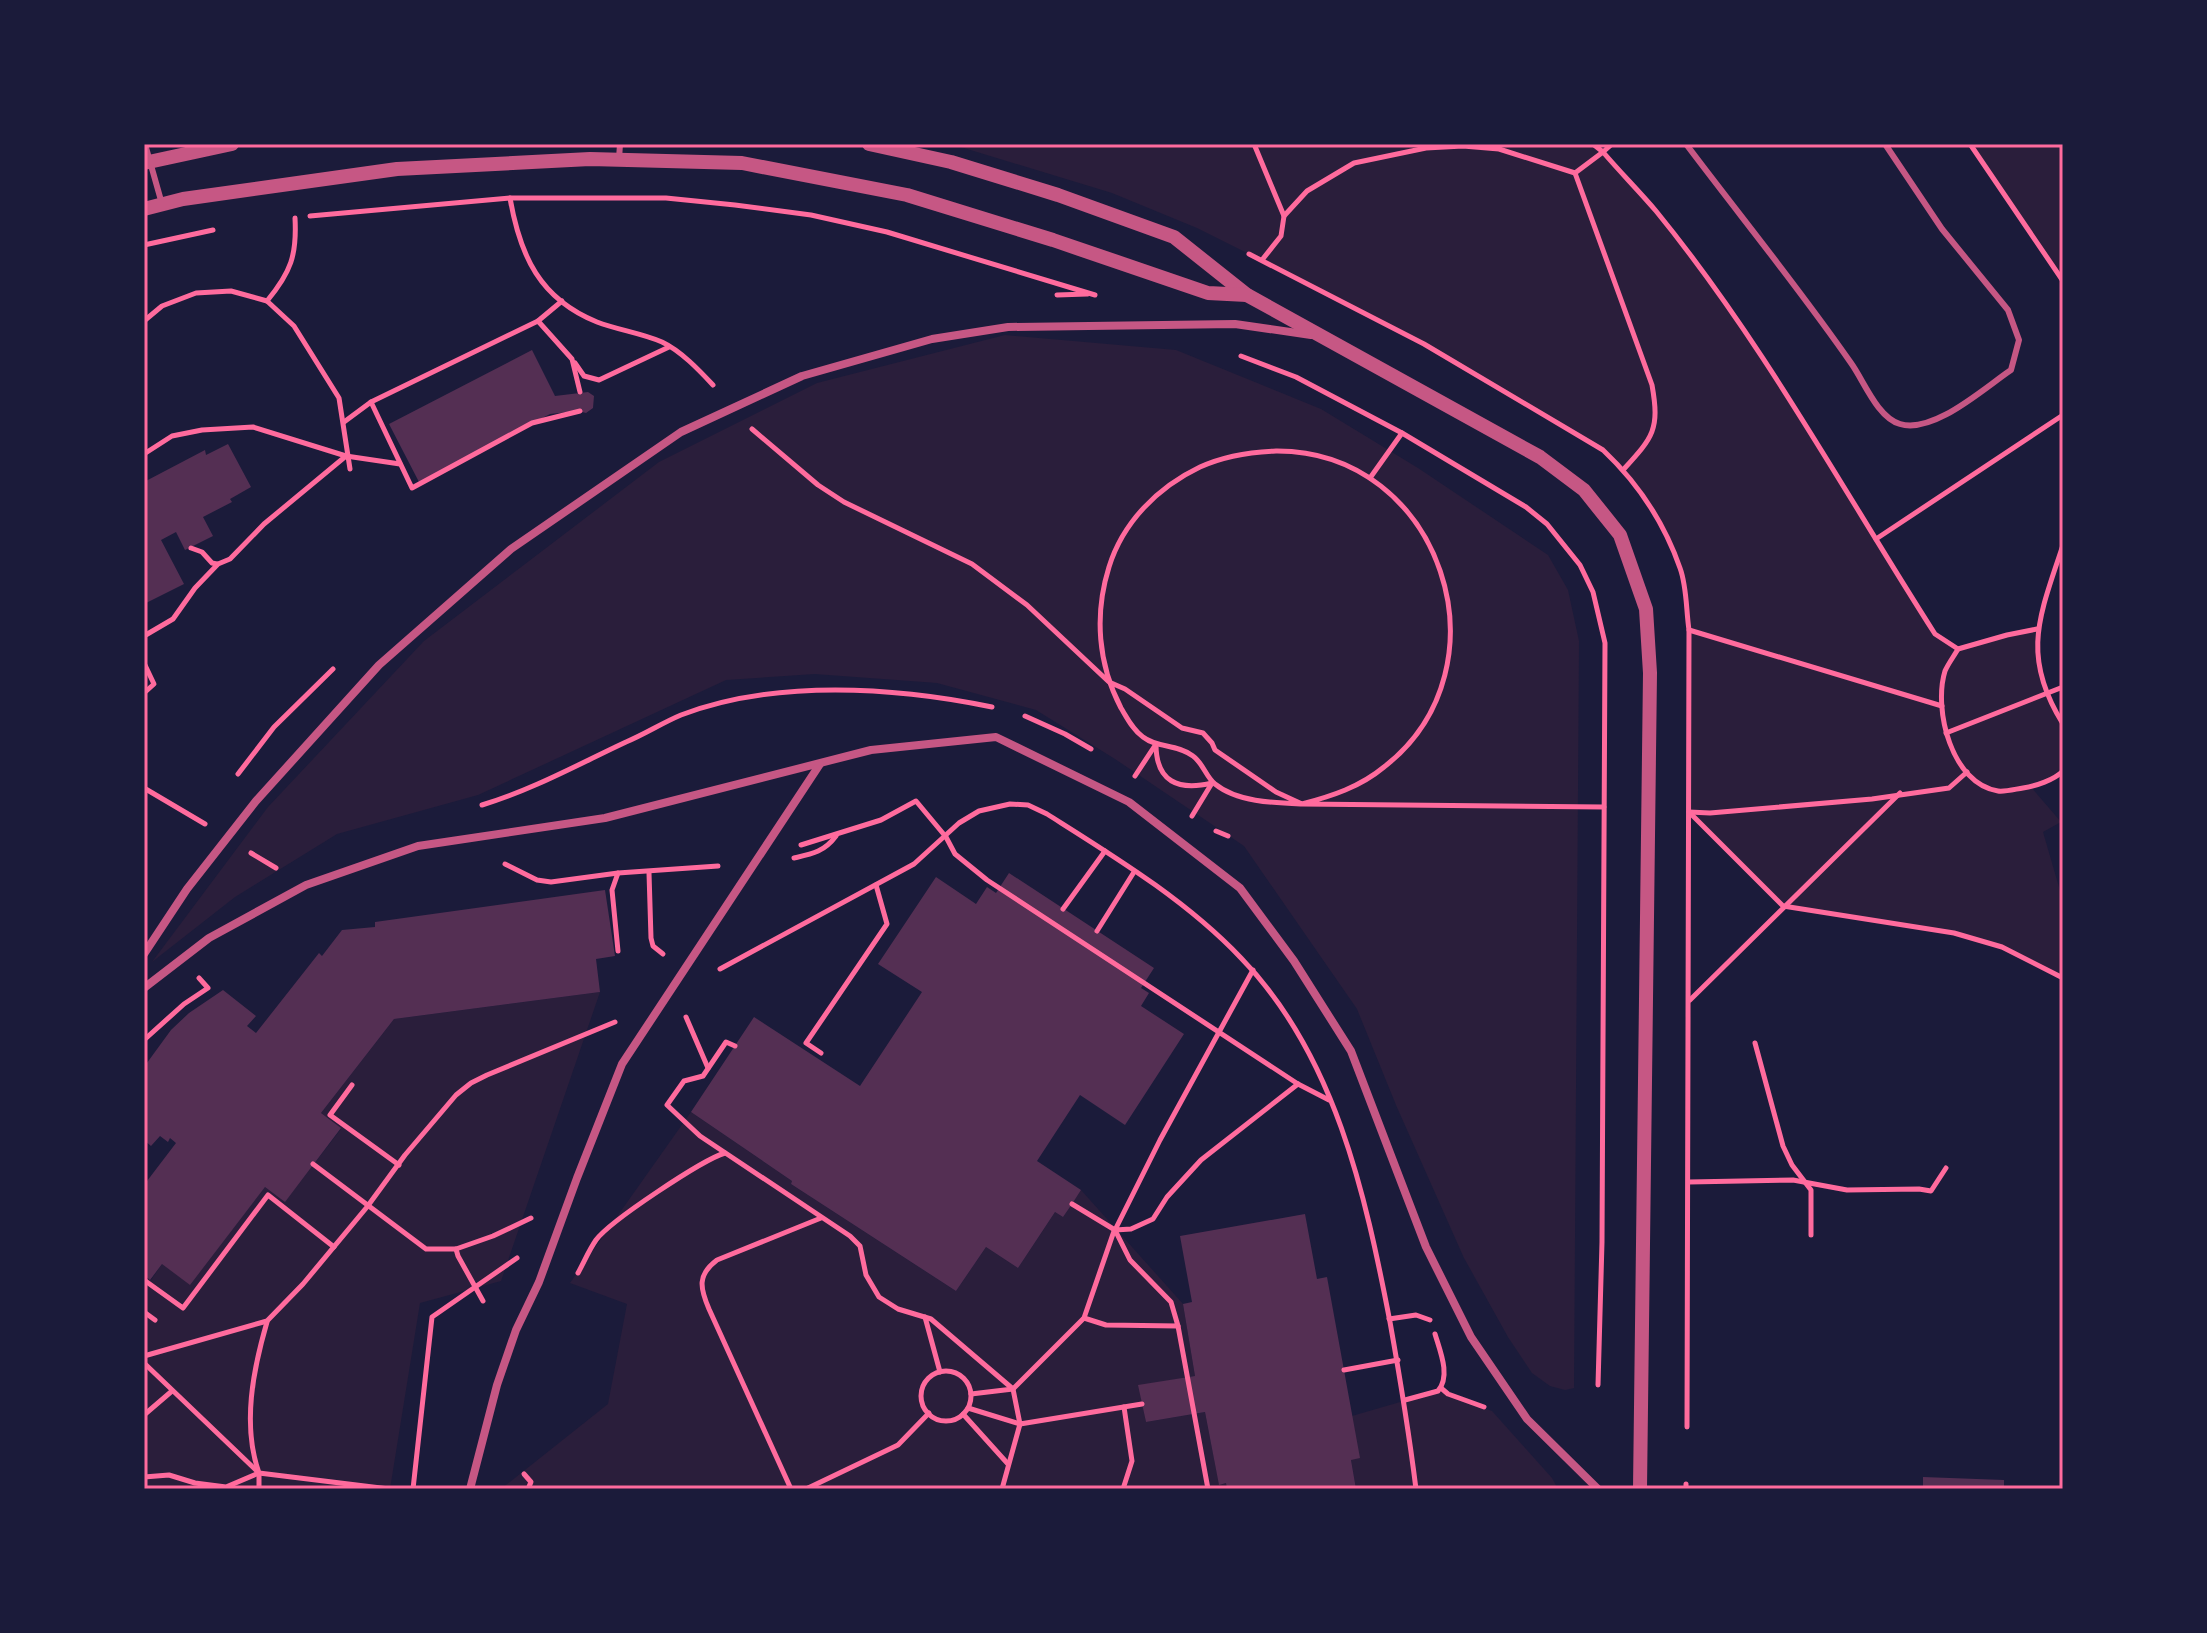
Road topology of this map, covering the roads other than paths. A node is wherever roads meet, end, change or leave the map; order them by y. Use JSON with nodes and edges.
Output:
{"nodes":[{"id":1,"x":145,"y":144,"type":"edge"},
{"id":2,"x":232,"y":144,"type":"edge"},
{"id":3,"x":869,"y":144,"type":"edge"},
{"id":4,"x":1686,"y":144,"type":"edge"},
{"id":5,"x":1885,"y":144,"type":"edge"},
{"id":6,"x":619,"y":152,"type":"edge"},
{"id":7,"x":147,"y":162,"type":"edge"},
{"id":8,"x":162,"y":204,"type":"junction"},
{"id":9,"x":144,"y":209,"type":"edge"},
{"id":10,"x":1247,"y":295,"type":"junction"},
{"id":11,"x":1324,"y":337,"type":"junction"},
{"id":12,"x":820,"y":764,"type":"junction"},
{"id":13,"x":144,"y":954,"type":"edge"},
{"id":14,"x":144,"y":988,"type":"edge"},
{"id":15,"x":470,"y":1489,"type":"edge"},
{"id":16,"x":1598,"y":1489,"type":"edge"},
{"id":17,"x":1640,"y":1489,"type":"edge"}],
"edges":[{"from":1,"to":7,"type":"lane"},
{"from":2,"to":7,"type":"street"},
{"from":3,"to":10,"type":"street"},
{"from":4,"to":5,"type":"lane"},
{"from":6,"to":8,"type":"street"},
{"from":6,"to":10,"type":"street"},
{"from":7,"to":8,"type":"lane"},
{"from":8,"to":9,"type":"street"},
{"from":10,"to":11,"type":"street"},
{"from":11,"to":13,"type":"street"},
{"from":11,"to":17,"type":"street"},
{"from":12,"to":14,"type":"street"},
{"from":12,"to":15,"type":"street"},
{"from":12,"to":16,"type":"street"}]}
